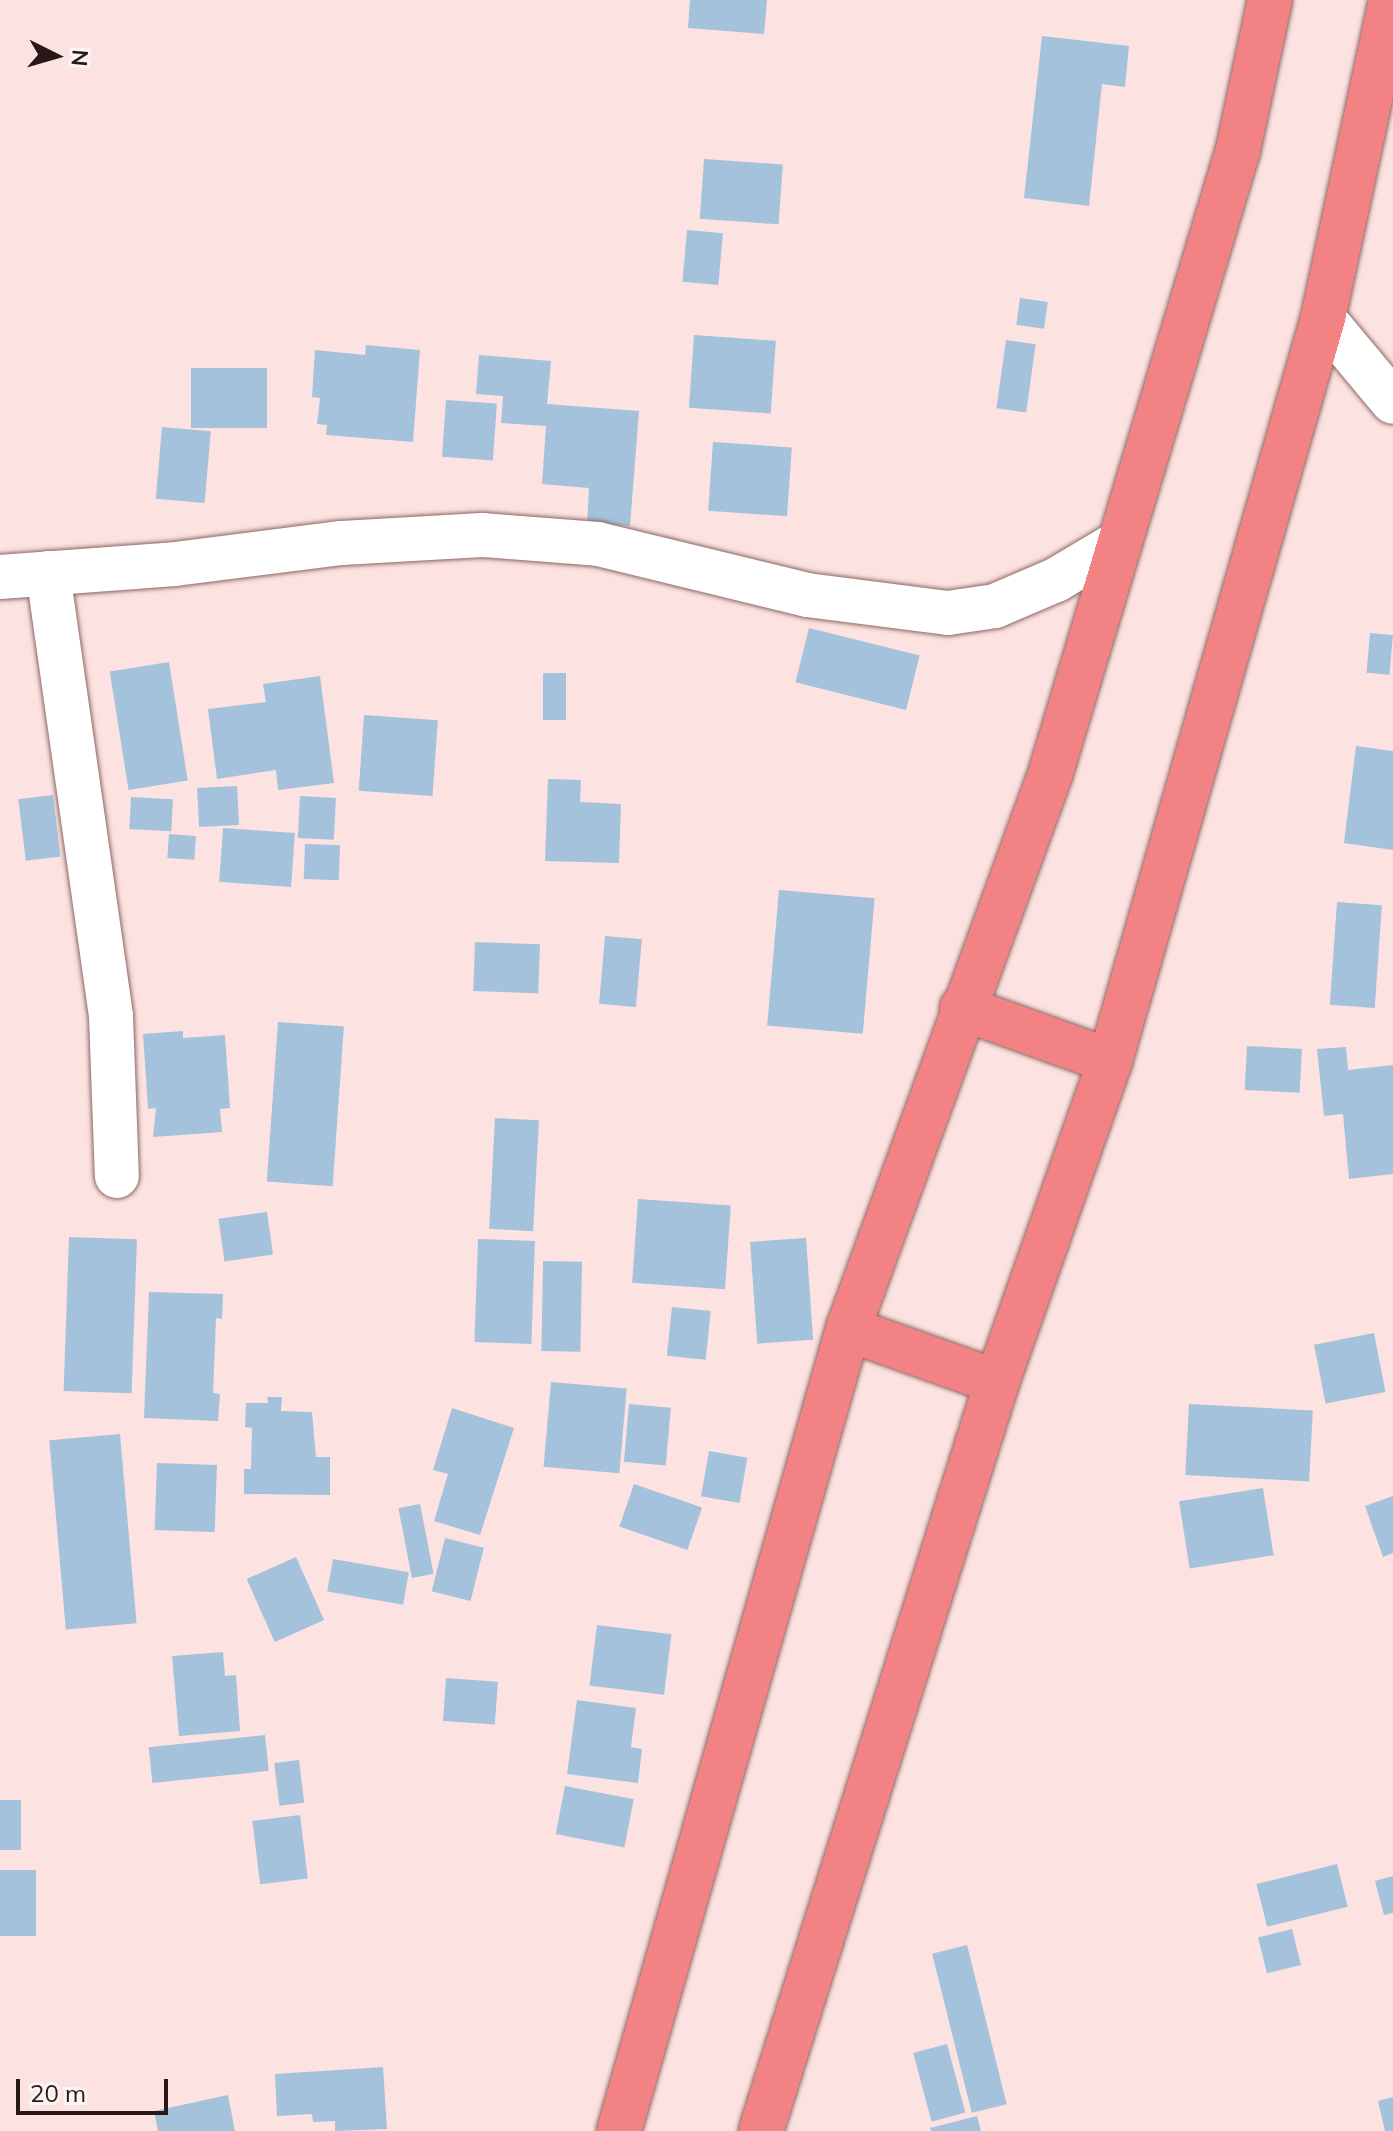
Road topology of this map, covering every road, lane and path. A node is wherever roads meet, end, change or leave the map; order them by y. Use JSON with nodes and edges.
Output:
{"nodes":[{"id":1,"x":1270,"y":0,"type":"edge"},
{"id":2,"x":1391,"y":0,"type":"edge"},
{"id":3,"x":1323,"y":318,"type":"junction"},
{"id":4,"x":1393,"y":402,"type":"edge"},
{"id":5,"x":1118,"y":543,"type":"junction"},
{"id":6,"x":48,"y":573,"type":"junction"},
{"id":7,"x":0,"y":577,"type":"edge"},
{"id":8,"x":962,"y":1008,"type":"junction"},
{"id":9,"x":1110,"y":1061,"type":"junction"},
{"id":10,"x":117,"y":1176,"type":"dead end"},
{"id":11,"x":848,"y":1329,"type":"junction"},
{"id":12,"x":997,"y":1382,"type":"junction"},
{"id":13,"x":619,"y":2131,"type":"edge"},
{"id":14,"x":761,"y":2131,"type":"edge"}],
"edges":[{"from":1,"to":5,"type":"highway"},
{"from":2,"to":3,"type":"highway"},
{"from":3,"to":4,"type":"street"},
{"from":3,"to":9,"type":"highway"},
{"from":5,"to":6,"type":"street"},
{"from":5,"to":8,"type":"highway"},
{"from":6,"to":7,"type":"street"},
{"from":6,"to":10,"type":"street"},
{"from":8,"to":9,"type":"highway"},
{"from":8,"to":11,"type":"highway"},
{"from":9,"to":12,"type":"highway"},
{"from":11,"to":12,"type":"highway"},
{"from":11,"to":13,"type":"highway"},
{"from":12,"to":14,"type":"highway"}]}
